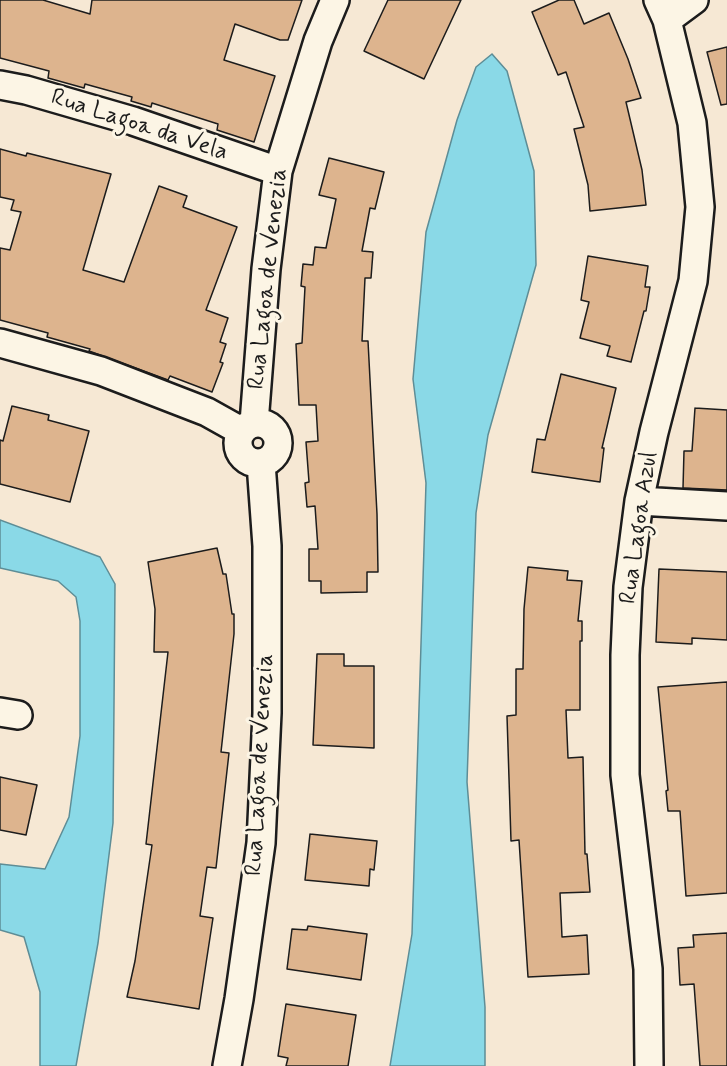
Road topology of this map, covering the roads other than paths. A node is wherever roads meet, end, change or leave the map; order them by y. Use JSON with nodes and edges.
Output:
{"nodes":[{"id":1,"x":335,"y":0,"type":"edge"},
{"id":2,"x":694,"y":0,"type":"edge"},
{"id":3,"x":663,"y":10,"type":"edge"},
{"id":4,"x":0,"y":85,"type":"edge"},
{"id":5,"x":278,"y":171,"type":"junction"},
{"id":6,"x":0,"y":343,"type":"edge"},
{"id":7,"x":248,"y":427,"type":"junction"},
{"id":8,"x":639,"y":501,"type":"junction"},
{"id":9,"x":727,"y":506,"type":"edge"},
{"id":10,"x":227,"y":1066,"type":"edge"},
{"id":11,"x":649,"y":1066,"type":"edge"}],
"edges":[{"from":1,"to":5,"type":"street","name":"Rua Lagoa de Venezia"},
{"from":2,"to":3,"type":"street"},
{"from":3,"to":8,"type":"street","name":"Rua Lagoa Azul"},
{"from":4,"to":5,"type":"street","name":"Rua Lagoa da Vela"},
{"from":5,"to":7,"type":"street","name":"Rua Lagoa de Venezia"},
{"from":6,"to":7,"type":"street"},
{"from":7,"to":10,"type":"street","name":"Rua Lagoa de Venezia"},
{"from":8,"to":9,"type":"street"},
{"from":8,"to":11,"type":"street","name":"Rua Lagoa Azul"}]}
